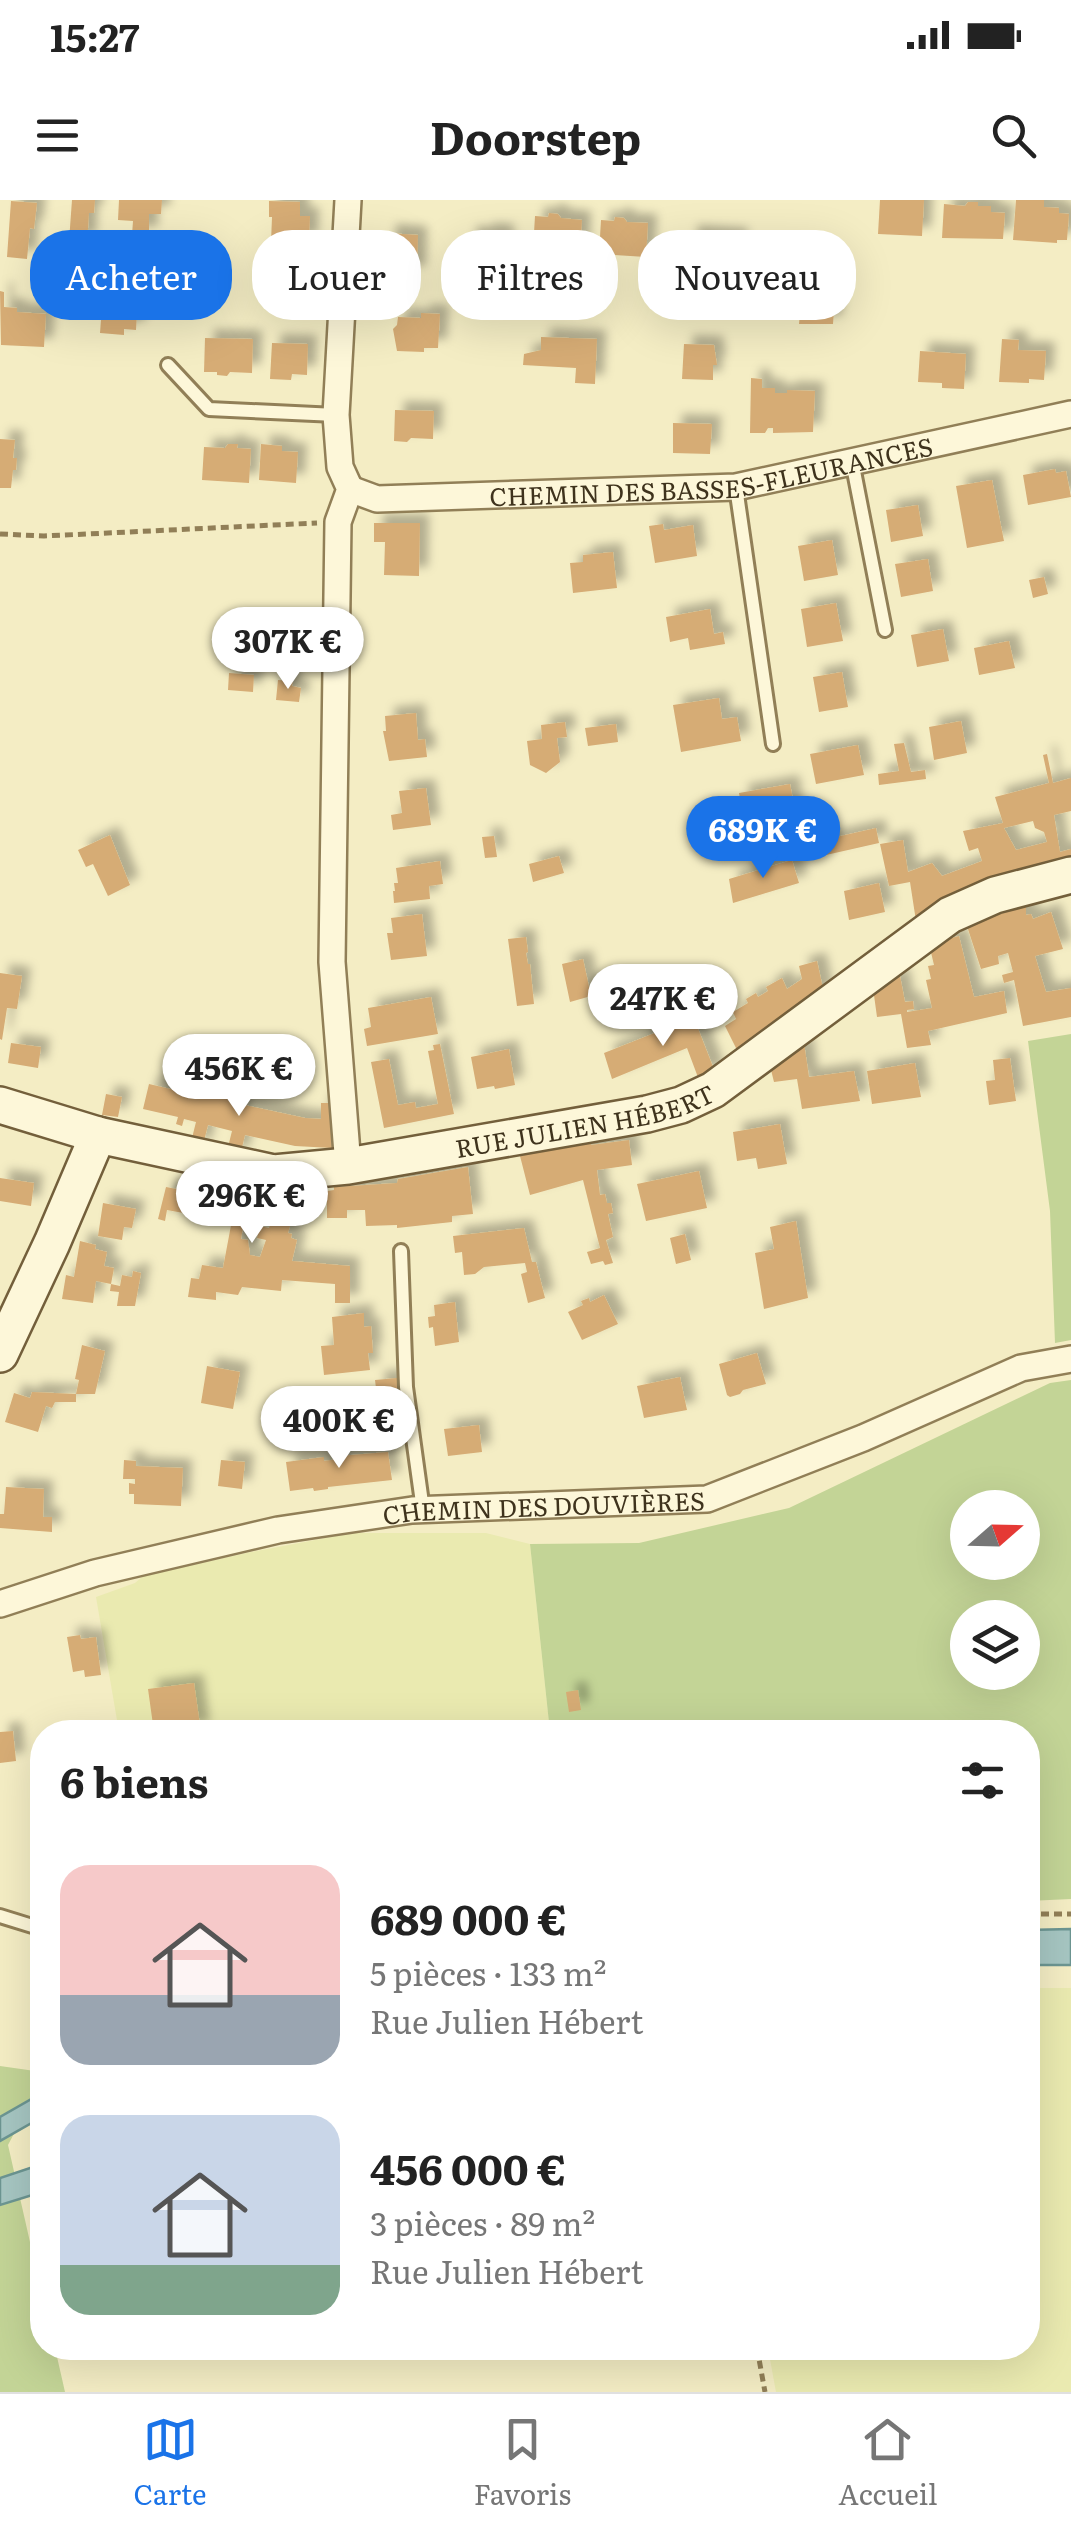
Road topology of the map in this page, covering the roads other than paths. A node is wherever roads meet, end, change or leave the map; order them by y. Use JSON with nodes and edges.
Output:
{"nodes":[{"id":1,"x":348,"y":200,"type":"edge"},
{"id":2,"x":168,"y":365,"type":"dead end"},
{"id":3,"x":1071,"y":414,"type":"edge"},
{"id":4,"x":336,"y":416,"type":"junction"},
{"id":5,"x":852,"y":462,"type":"junction"},
{"id":6,"x":736,"y":487,"type":"junction"},
{"id":7,"x":350,"y":490,"type":"junction"},
{"id":8,"x":885,"y":630,"type":"dead end"},
{"id":9,"x":773,"y":744,"type":"dead end"},
{"id":10,"x":1071,"y":875,"type":"edge"},
{"id":11,"x":0,"y":1105,"type":"edge"},
{"id":12,"x":98,"y":1135,"type":"junction"},
{"id":13,"x":348,"y":1166,"type":"junction"},
{"id":14,"x":401,"y":1251,"type":"dead end"},
{"id":15,"x":0,"y":1354,"type":"edge"},
{"id":16,"x":1071,"y":1360,"type":"edge"},
{"id":17,"x":423,"y":1510,"type":"junction"},
{"id":18,"x":0,"y":1604,"type":"edge"},
{"id":19,"x":0,"y":1916,"type":"edge"},
{"id":20,"x":30,"y":1926,"type":"edge"}],
"edges":[{"from":1,"to":4,"type":"street"},
{"from":2,"to":4,"type":"lane"},
{"from":3,"to":5,"type":"street","name":"CHEMIN DES BASSES-FLEURANCES"},
{"from":4,"to":7,"type":"street"},
{"from":5,"to":6,"type":"street","name":"CHEMIN DES BASSES-FLEURANCES"},
{"from":5,"to":8,"type":"lane"},
{"from":6,"to":7,"type":"street","name":"CHEMIN DES BASSES-FLEURANCES"},
{"from":6,"to":9,"type":"lane"},
{"from":7,"to":13,"type":"street"},
{"from":10,"to":13,"type":"street","name":"RUE JULIEN HÉBERT"},
{"from":11,"to":12,"type":"street","name":"RUE JULIEN HÉBERT"},
{"from":12,"to":13,"type":"street","name":"RUE JULIEN HÉBERT"},
{"from":12,"to":15,"type":"street"},
{"from":14,"to":17,"type":"lane"},
{"from":16,"to":17,"type":"street","name":"CHEMIN DES DOUVIÈRES"},
{"from":17,"to":18,"type":"street","name":"CHEMIN DES DOUVIÈRES"},
{"from":19,"to":20,"type":"lane"}]}
